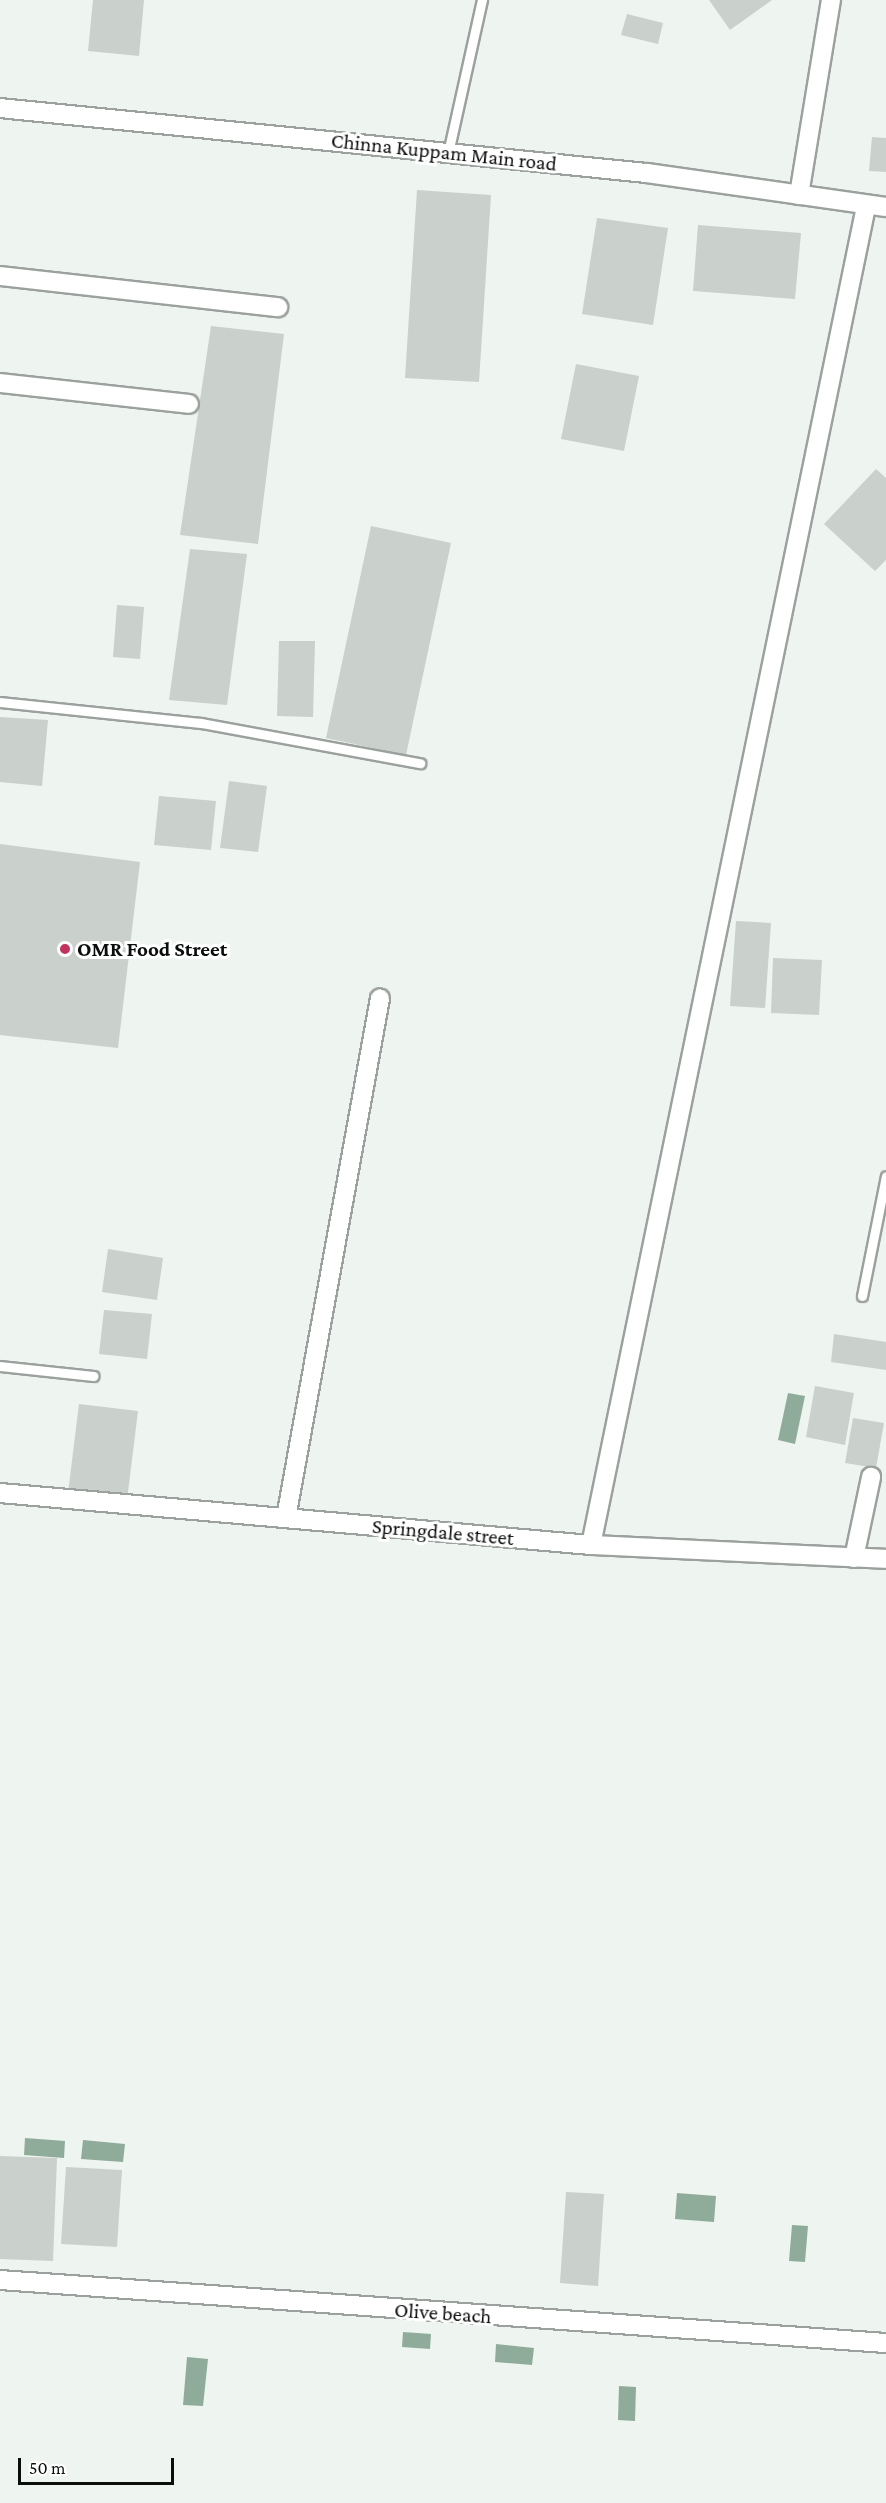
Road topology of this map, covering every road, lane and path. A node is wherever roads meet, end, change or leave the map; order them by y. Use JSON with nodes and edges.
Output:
{"nodes":[{"id":1,"x":482,"y":0,"type":"edge"},
{"id":2,"x":831,"y":0,"type":"edge"},
{"id":3,"x":0,"y":108,"type":"edge"},
{"id":4,"x":448,"y":153,"type":"junction"},
{"id":5,"x":799,"y":195,"type":"junction"},
{"id":6,"x":866,"y":206,"type":"junction"},
{"id":7,"x":886,"y":207,"type":"edge"},
{"id":8,"x":0,"y":276,"type":"edge"},
{"id":9,"x":278,"y":307,"type":"dead end"},
{"id":10,"x":0,"y":383,"type":"edge"},
{"id":11,"x":189,"y":404,"type":"dead end"},
{"id":12,"x":0,"y":702,"type":"edge"},
{"id":13,"x":420,"y":763,"type":"dead end"},
{"id":14,"x":381,"y":998,"type":"dead end"},
{"id":15,"x":886,"y":1176,"type":"edge"},
{"id":16,"x":862,"y":1296,"type":"dead end"},
{"id":17,"x":0,"y":1366,"type":"edge"},
{"id":18,"x":93,"y":1376,"type":"dead end"},
{"id":19,"x":871,"y":1477,"type":"dead end"},
{"id":20,"x":0,"y":1493,"type":"edge"},
{"id":21,"x":286,"y":1518,"type":"junction"},
{"id":22,"x":591,"y":1545,"type":"junction"},
{"id":23,"x":854,"y":1558,"type":"junction"},
{"id":24,"x":886,"y":1559,"type":"edge"},
{"id":25,"x":0,"y":2280,"type":"edge"},
{"id":26,"x":886,"y":2343,"type":"edge"}],
"edges":[{"from":1,"to":4,"type":"lane"},
{"from":2,"to":5,"type":"street"},
{"from":3,"to":4,"type":"street","name":"Chinna Kuppam Main road"},
{"from":4,"to":5,"type":"street","name":"Chinna Kuppam Main road"},
{"from":5,"to":6,"type":"street","name":"Chinna Kuppam Main road"},
{"from":6,"to":7,"type":"street","name":"Chinna Kuppam Main road"},
{"from":6,"to":22,"type":"street"},
{"from":8,"to":9,"type":"street"},
{"from":10,"to":11,"type":"street"},
{"from":12,"to":13,"type":"lane"},
{"from":14,"to":21,"type":"street"},
{"from":15,"to":16,"type":"lane"},
{"from":17,"to":18,"type":"lane"},
{"from":19,"to":23,"type":"street"},
{"from":20,"to":21,"type":"street","name":"Springdale street"},
{"from":21,"to":22,"type":"street","name":"Springdale street"},
{"from":22,"to":23,"type":"street","name":"Springdale street"},
{"from":23,"to":24,"type":"street","name":"Springdale street"},
{"from":25,"to":26,"type":"street","name":"Olive beach"}]}
